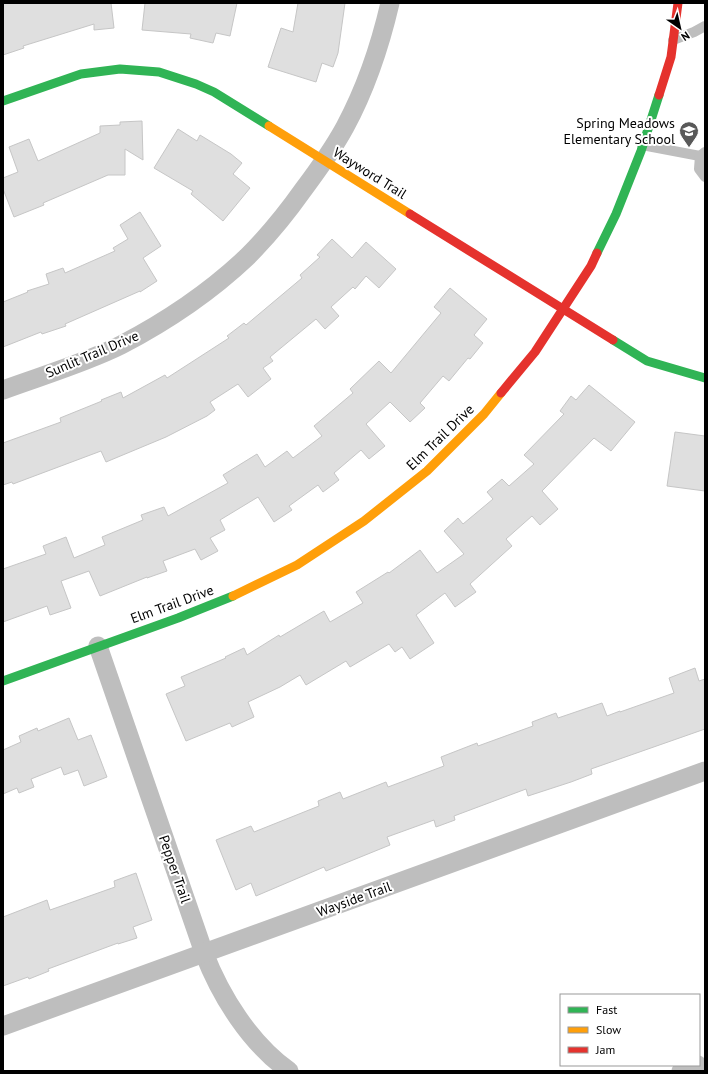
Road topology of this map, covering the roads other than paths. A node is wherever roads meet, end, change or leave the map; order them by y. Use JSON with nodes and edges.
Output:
{"nodes":[{"id":1,"x":390,"y":3,"type":"edge"},
{"id":2,"x":678,"y":3,"type":"edge"},
{"id":3,"x":705,"y":26,"type":"edge"},
{"id":4,"x":674,"y":40,"type":"junction"},
{"id":5,"x":3,"y":101,"type":"edge"},
{"id":6,"x":642,"y":145,"type":"junction"},
{"id":7,"x":703,"y":154,"type":"edge"},
{"id":8,"x":324,"y":160,"type":"junction"},
{"id":9,"x":705,"y":178,"type":"edge"},
{"id":10,"x":563,"y":309,"type":"junction"},
{"id":11,"x":705,"y":378,"type":"edge"},
{"id":12,"x":3,"y":390,"type":"edge"},
{"id":13,"x":98,"y":646,"type":"junction"},
{"id":14,"x":3,"y":681,"type":"edge"},
{"id":15,"x":705,"y":771,"type":"edge"},
{"id":16,"x":204,"y":953,"type":"junction"},
{"id":17,"x":3,"y":1026,"type":"edge"},
{"id":18,"x":695,"y":1066,"type":"edge"},
{"id":19,"x":289,"y":1071,"type":"edge"},
{"id":20,"x":681,"y":1071,"type":"edge"}],
"edges":[{"from":1,"to":8,"type":"street","name":"Sunlit Trail Drive"},
{"from":2,"to":4,"type":"street","name":"Elm Trail Drive"},
{"from":3,"to":4,"type":"lane"},
{"from":4,"to":6,"type":"street","name":"Elm Trail Drive"},
{"from":5,"to":8,"type":"street","name":"Wayword Trail"},
{"from":6,"to":7,"type":"lane"},
{"from":6,"to":10,"type":"street","name":"Elm Trail Drive"},
{"from":7,"to":9,"type":"lane"},
{"from":8,"to":10,"type":"street","name":"Wayword Trail"},
{"from":8,"to":12,"type":"street","name":"Sunlit Trail Drive"},
{"from":10,"to":11,"type":"street","name":"Wayword Trail"},
{"from":10,"to":13,"type":"street","name":"Elm Trail Drive"},
{"from":13,"to":14,"type":"street","name":"Elm Trail Drive"},
{"from":13,"to":16,"type":"street","name":"Pepper Trail"},
{"from":15,"to":16,"type":"street","name":"Wayside Trail"},
{"from":16,"to":17,"type":"street","name":"Wayside Trail"},
{"from":16,"to":19,"type":"street","name":"Pepper Trail"},
{"from":18,"to":20,"type":"street"}]}
